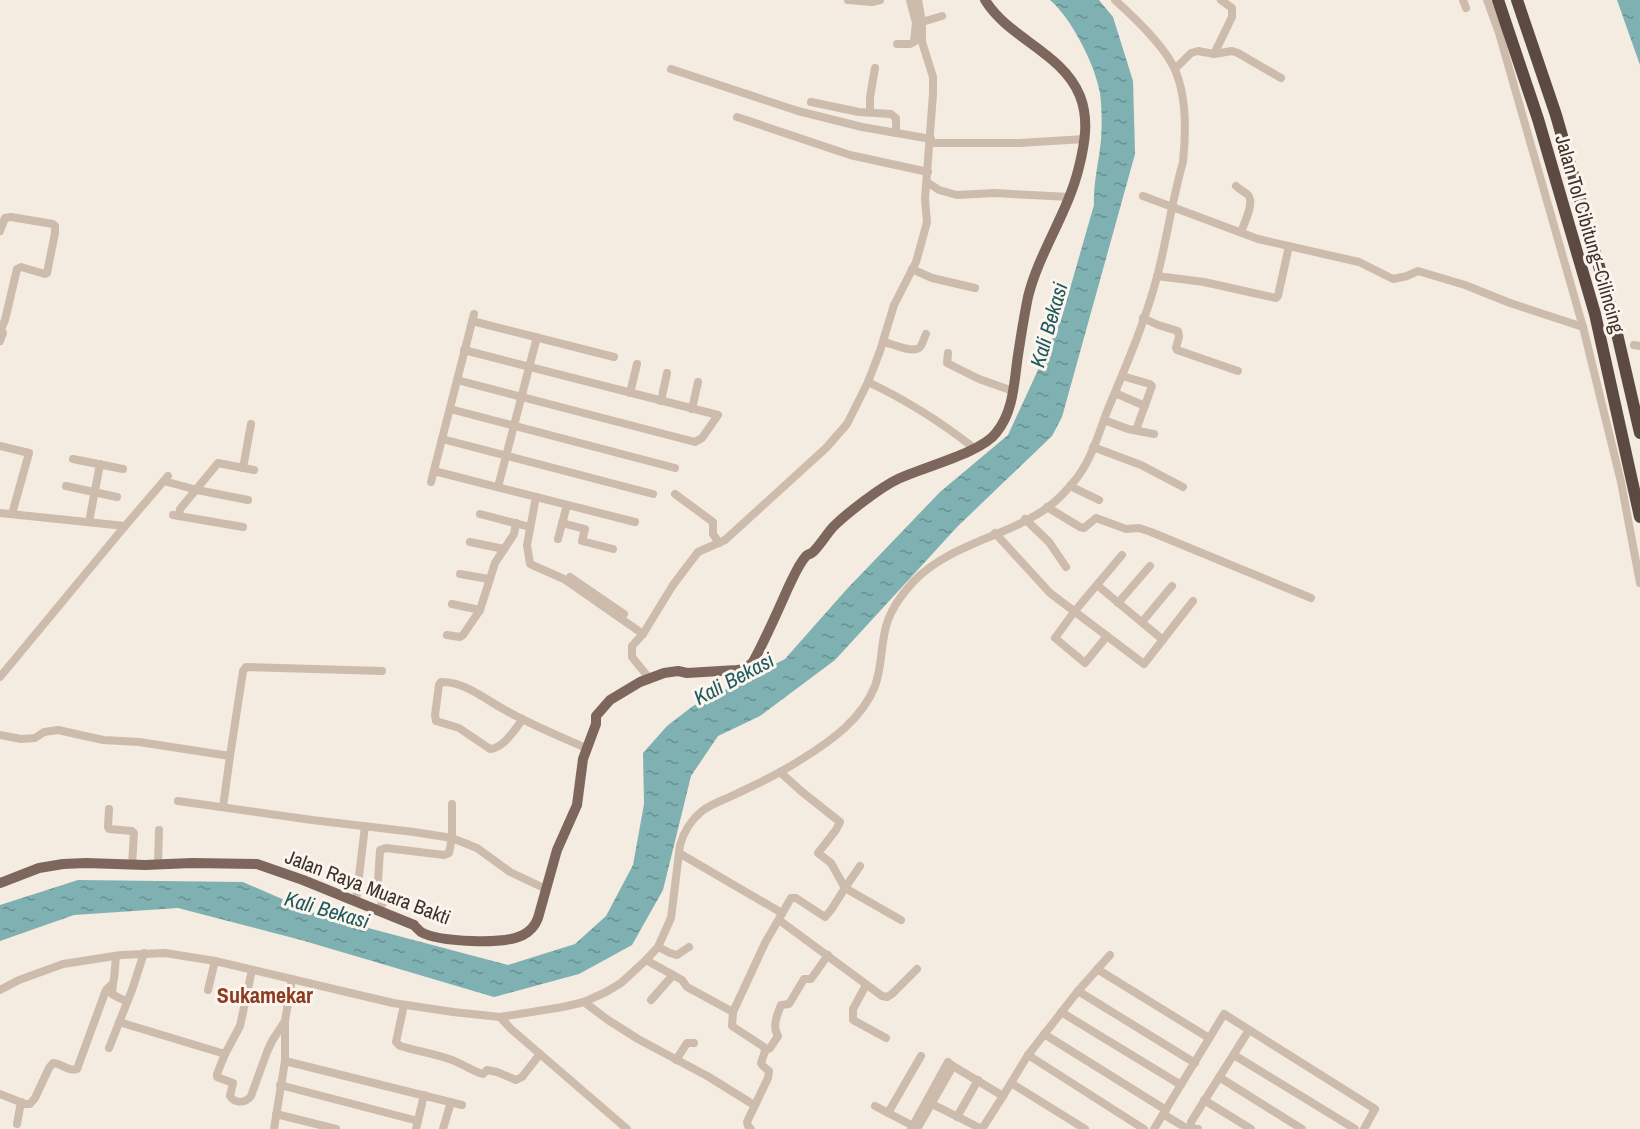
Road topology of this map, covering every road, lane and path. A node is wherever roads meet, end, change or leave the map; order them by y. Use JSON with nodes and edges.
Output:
{"nodes":[{"id":1,"x":848,"y":0,"type":"edge"},
{"id":2,"x":880,"y":0,"type":"edge"},
{"id":3,"x":910,"y":0,"type":"edge"},
{"id":4,"x":918,"y":0,"type":"edge"},
{"id":5,"x":986,"y":0,"type":"edge"},
{"id":6,"x":1115,"y":0,"type":"edge"},
{"id":7,"x":1221,"y":0,"type":"edge"},
{"id":8,"x":1487,"y":0,"type":"edge"},
{"id":9,"x":1498,"y":0,"type":"edge"},
{"id":10,"x":1517,"y":0,"type":"edge"},
{"id":11,"x":942,"y":16,"type":"dead end"},
{"id":12,"x":922,"y":22,"type":"junction"},
{"id":13,"x":918,"y":42,"type":"junction"},
{"id":14,"x":897,"y":44,"type":"dead end"},
{"id":15,"x":1214,"y":54,"type":"junction"},
{"id":16,"x":874,"y":68,"type":"dead end"},
{"id":17,"x":671,"y":69,"type":"dead end"},
{"id":18,"x":1175,"y":69,"type":"junction"},
{"id":19,"x":1281,"y":78,"type":"dead end"},
{"id":20,"x":811,"y":102,"type":"dead end"},
{"id":21,"x":870,"y":112,"type":"junction"},
{"id":22,"x":737,"y":117,"type":"dead end"},
{"id":23,"x":896,"y":133,"type":"junction"},
{"id":24,"x":1085,"y":139,"type":"junction"},
{"id":25,"x":930,"y":141,"type":"junction"},
{"id":26,"x":928,"y":177,"type":"junction"},
{"id":27,"x":1236,"y":186,"type":"dead end"},
{"id":28,"x":1143,"y":196,"type":"dead end"},
{"id":29,"x":1070,"y":197,"type":"junction"},
{"id":30,"x":1172,"y":206,"type":"junction"},
{"id":31,"x":0,"y":231,"type":"edge"},
{"id":32,"x":1241,"y":232,"type":"junction"},
{"id":33,"x":1289,"y":246,"type":"junction"},
{"id":34,"x":912,"y":269,"type":"junction"},
{"id":35,"x":1157,"y":276,"type":"junction"},
{"id":36,"x":975,"y":288,"type":"dead end"},
{"id":37,"x":1143,"y":318,"type":"junction"},
{"id":38,"x":1,"y":326,"type":"edge"},
{"id":39,"x":1582,"y":327,"type":"junction"},
{"id":40,"x":926,"y":333,"type":"dead end"},
{"id":41,"x":534,"y":337,"type":"junction"},
{"id":42,"x":0,"y":341,"type":"edge"},
{"id":43,"x":884,"y":342,"type":"junction"},
{"id":44,"x":464,"y":351,"type":"junction"},
{"id":45,"x":948,"y":353,"type":"dead end"},
{"id":46,"x":614,"y":357,"type":"dead end"},
{"id":47,"x":637,"y":364,"type":"dead end"},
{"id":48,"x":526,"y":367,"type":"junction"},
{"id":49,"x":1238,"y":371,"type":"dead end"},
{"id":50,"x":667,"y":373,"type":"dead end"},
{"id":51,"x":1122,"y":376,"type":"junction"},
{"id":52,"x":457,"y":380,"type":"junction"},
{"id":53,"x":698,"y":382,"type":"dead end"},
{"id":54,"x":868,"y":382,"type":"junction"},
{"id":55,"x":1013,"y":391,"type":"junction"},
{"id":56,"x":630,"y":393,"type":"junction"},
{"id":57,"x":1115,"y":393,"type":"junction"},
{"id":58,"x":519,"y":397,"type":"junction"},
{"id":59,"x":661,"y":401,"type":"junction"},
{"id":60,"x":1145,"y":406,"type":"junction"},
{"id":61,"x":450,"y":409,"type":"junction"},
{"id":62,"x":692,"y":409,"type":"junction"},
{"id":63,"x":1104,"y":420,"type":"junction"},
{"id":64,"x":251,"y":424,"type":"dead end"},
{"id":65,"x":512,"y":426,"type":"junction"},
{"id":66,"x":1136,"y":430,"type":"junction"},
{"id":67,"x":1640,"y":433,"type":"edge"},
{"id":68,"x":1154,"y":434,"type":"dead end"},
{"id":69,"x":442,"y":439,"type":"junction"},
{"id":70,"x":0,"y":446,"type":"edge"},
{"id":71,"x":1094,"y":447,"type":"junction"},
{"id":72,"x":974,"y":448,"type":"junction"},
{"id":73,"x":504,"y":456,"type":"junction"},
{"id":74,"x":73,"y":459,"type":"dead end"},
{"id":75,"x":100,"y":464,"type":"junction"},
{"id":76,"x":243,"y":468,"type":"junction"},
{"id":77,"x":675,"y":468,"type":"dead end"},
{"id":78,"x":123,"y":469,"type":"dead end"},
{"id":79,"x":254,"y":470,"type":"dead end"},
{"id":80,"x":434,"y":471,"type":"junction"},
{"id":81,"x":431,"y":482,"type":"dead end"},
{"id":82,"x":66,"y":486,"type":"dead end"},
{"id":83,"x":1070,"y":486,"type":"junction"},
{"id":84,"x":496,"y":487,"type":"junction"},
{"id":85,"x":1183,"y":487,"type":"dead end"},
{"id":86,"x":197,"y":490,"type":"junction"},
{"id":87,"x":95,"y":492,"type":"junction"},
{"id":88,"x":653,"y":494,"type":"dead end"},
{"id":89,"x":675,"y":494,"type":"dead end"},
{"id":90,"x":117,"y":497,"type":"dead end"},
{"id":91,"x":536,"y":497,"type":"junction"},
{"id":92,"x":248,"y":500,"type":"dead end"},
{"id":93,"x":1099,"y":500,"type":"dead end"},
{"id":94,"x":567,"y":505,"type":"junction"},
{"id":95,"x":1047,"y":507,"type":"junction"},
{"id":96,"x":0,"y":513,"type":"edge"},
{"id":97,"x":12,"y":514,"type":"junction"},
{"id":98,"x":480,"y":514,"type":"dead end"},
{"id":99,"x":1640,"y":517,"type":"edge"},
{"id":100,"x":1025,"y":519,"type":"junction"},
{"id":101,"x":89,"y":522,"type":"junction"},
{"id":102,"x":635,"y":522,"type":"dead end"},
{"id":103,"x":516,"y":523,"type":"junction"},
{"id":104,"x":562,"y":523,"type":"junction"},
{"id":105,"x":125,"y":526,"type":"junction"},
{"id":106,"x":243,"y":526,"type":"dead end"},
{"id":107,"x":530,"y":527,"type":"junction"},
{"id":108,"x":995,"y":533,"type":"junction"},
{"id":109,"x":558,"y":539,"type":"dead end"},
{"id":110,"x":470,"y":542,"type":"dead end"},
{"id":111,"x":719,"y":543,"type":"junction"},
{"id":112,"x":504,"y":549,"type":"junction"},
{"id":113,"x":613,"y":549,"type":"dead end"},
{"id":114,"x":1122,"y":555,"type":"dead end"},
{"id":115,"x":1150,"y":566,"type":"dead end"},
{"id":116,"x":1066,"y":567,"type":"dead end"},
{"id":117,"x":460,"y":574,"type":"dead end"},
{"id":118,"x":489,"y":579,"type":"junction"},
{"id":119,"x":1640,"y":583,"type":"edge"},
{"id":120,"x":1096,"y":585,"type":"junction"},
{"id":121,"x":1172,"y":586,"type":"dead end"},
{"id":122,"x":1311,"y":598,"type":"dead end"},
{"id":123,"x":1194,"y":601,"type":"dead end"},
{"id":124,"x":1118,"y":603,"type":"junction"},
{"id":125,"x":452,"y":604,"type":"dead end"},
{"id":126,"x":480,"y":610,"type":"junction"},
{"id":127,"x":1074,"y":612,"type":"junction"},
{"id":128,"x":1142,"y":622,"type":"junction"},
{"id":129,"x":644,"y":631,"type":"junction"},
{"id":130,"x":447,"y":635,"type":"dead end"},
{"id":131,"x":1107,"y":636,"type":"junction"},
{"id":132,"x":1163,"y":640,"type":"junction"},
{"id":133,"x":382,"y":671,"type":"dead end"},
{"id":134,"x":0,"y":677,"type":"edge"},
{"id":135,"x":649,"y":678,"type":"junction"},
{"id":136,"x":523,"y":719,"type":"junction"},
{"id":137,"x":0,"y":735,"type":"edge"},
{"id":138,"x":586,"y":748,"type":"junction"},
{"id":139,"x":230,"y":756,"type":"junction"},
{"id":140,"x":780,"y":772,"type":"junction"},
{"id":141,"x":178,"y":801,"type":"dead end"},
{"id":142,"x":452,"y":804,"type":"dead end"},
{"id":143,"x":223,"y":807,"type":"junction"},
{"id":144,"x":110,"y":809,"type":"dead end"},
{"id":145,"x":365,"y":826,"type":"junction"},
{"id":146,"x":159,"y":830,"type":"dead end"},
{"id":147,"x":452,"y":838,"type":"junction"},
{"id":148,"x":679,"y":853,"type":"junction"},
{"id":149,"x":158,"y":864,"type":"junction"},
{"id":150,"x":132,"y":865,"type":"junction"},
{"id":151,"x":860,"y":866,"type":"dead end"},
{"id":152,"x":0,"y":883,"type":"edge"},
{"id":153,"x":845,"y":888,"type":"junction"},
{"id":154,"x":546,"y":889,"type":"junction"},
{"id":155,"x":356,"y":901,"type":"junction"},
{"id":156,"x":377,"y":910,"type":"junction"},
{"id":157,"x":781,"y":916,"type":"junction"},
{"id":158,"x":901,"y":920,"type":"dead end"},
{"id":159,"x":658,"y":946,"type":"junction"},
{"id":160,"x":689,"y":947,"type":"dead end"},
{"id":161,"x":144,"y":953,"type":"junction"},
{"id":162,"x":828,"y":955,"type":"junction"},
{"id":163,"x":1110,"y":955,"type":"dead end"},
{"id":164,"x":116,"y":956,"type":"junction"},
{"id":165,"x":646,"y":960,"type":"junction"},
{"id":166,"x":215,"y":961,"type":"junction"},
{"id":167,"x":917,"y":969,"type":"dead end"},
{"id":168,"x":1097,"y":969,"type":"junction"},
{"id":169,"x":252,"y":970,"type":"junction"},
{"id":170,"x":672,"y":975,"type":"junction"},
{"id":171,"x":292,"y":979,"type":"junction"},
{"id":172,"x":113,"y":983,"type":"junction"},
{"id":173,"x":866,"y":985,"type":"junction"},
{"id":174,"x":0,"y":990,"type":"edge"},
{"id":175,"x":208,"y":990,"type":"dead end"},
{"id":176,"x":1078,"y":990,"type":"junction"},
{"id":177,"x":651,"y":1000,"type":"dead end"},
{"id":178,"x":127,"y":1001,"type":"junction"},
{"id":179,"x":584,"y":1002,"type":"junction"},
{"id":180,"x":404,"y":1005,"type":"junction"},
{"id":181,"x":733,"y":1012,"type":"junction"},
{"id":182,"x":1061,"y":1012,"type":"junction"},
{"id":183,"x":500,"y":1017,"type":"junction"},
{"id":184,"x":285,"y":1021,"type":"junction"},
{"id":185,"x":119,"y":1022,"type":"junction"},
{"id":186,"x":1249,"y":1030,"type":"junction"},
{"id":187,"x":1044,"y":1034,"type":"junction"},
{"id":188,"x":886,"y":1038,"type":"dead end"},
{"id":189,"x":1209,"y":1038,"type":"junction"},
{"id":190,"x":694,"y":1043,"type":"dead end"},
{"id":191,"x":109,"y":1048,"type":"dead end"},
{"id":192,"x":765,"y":1051,"type":"junction"},
{"id":193,"x":225,"y":1054,"type":"junction"},
{"id":194,"x":540,"y":1054,"type":"junction"},
{"id":195,"x":1028,"y":1055,"type":"junction"},
{"id":196,"x":1234,"y":1055,"type":"junction"},
{"id":197,"x":921,"y":1056,"type":"dead end"},
{"id":198,"x":676,"y":1060,"type":"junction"},
{"id":199,"x":285,"y":1061,"type":"junction"},
{"id":200,"x":1195,"y":1063,"type":"junction"},
{"id":201,"x":953,"y":1066,"type":"junction"},
{"id":202,"x":1219,"y":1077,"type":"junction"},
{"id":203,"x":978,"y":1080,"type":"junction"},
{"id":204,"x":1011,"y":1083,"type":"junction"},
{"id":205,"x":280,"y":1085,"type":"junction"},
{"id":206,"x":1180,"y":1085,"type":"junction"},
{"id":207,"x":0,"y":1094,"type":"edge"},
{"id":208,"x":424,"y":1095,"type":"junction"},
{"id":209,"x":1003,"y":1096,"type":"junction"},
{"id":210,"x":1204,"y":1100,"type":"junction"},
{"id":211,"x":21,"y":1102,"type":"junction"},
{"id":212,"x":451,"y":1102,"type":"junction"},
{"id":213,"x":932,"y":1104,"type":"junction"},
{"id":214,"x":462,"y":1105,"type":"dead end"},
{"id":215,"x":754,"y":1106,"type":"junction"},
{"id":216,"x":875,"y":1106,"type":"dead end"},
{"id":217,"x":1164,"y":1112,"type":"junction"},
{"id":218,"x":888,"y":1113,"type":"junction"},
{"id":219,"x":276,"y":1114,"type":"junction"},
{"id":220,"x":957,"y":1117,"type":"junction"},
{"id":221,"x":17,"y":1124,"type":"dead end"},
{"id":222,"x":417,"y":1125,"type":"edge"},
{"id":223,"x":616,"y":1125,"type":"edge"},
{"id":224,"x":916,"y":1128,"type":"edge"},
{"id":225,"x":274,"y":1129,"type":"edge"},
{"id":226,"x":336,"y":1129,"type":"edge"},
{"id":227,"x":443,"y":1129,"type":"edge"},
{"id":228,"x":627,"y":1129,"type":"edge"},
{"id":229,"x":751,"y":1129,"type":"edge"},
{"id":230,"x":982,"y":1129,"type":"edge"},
{"id":231,"x":1085,"y":1129,"type":"edge"},
{"id":232,"x":1144,"y":1129,"type":"edge"},
{"id":233,"x":1154,"y":1129,"type":"edge"},
{"id":234,"x":1193,"y":1129,"type":"edge"},
{"id":235,"x":1251,"y":1129,"type":"edge"},
{"id":236,"x":1302,"y":1129,"type":"edge"},
{"id":237,"x":1355,"y":1129,"type":"edge"},
{"id":238,"x":1364,"y":1129,"type":"edge"}],
"edges":[{"from":1,"to":2,"type":"street"},
{"from":3,"to":13,"type":"street"},
{"from":4,"to":12,"type":"street"},
{"from":5,"to":24,"type":"main road","name":"Jalan Raya Muara Bakti"},
{"from":6,"to":18,"type":"street"},
{"from":7,"to":15,"type":"street"},
{"from":8,"to":39,"type":"street"},
{"from":9,"to":99,"type":"highway","name":"Jalan Tol Cibitung–Cilincing"},
{"from":10,"to":67,"type":"highway","name":"Jalan Tol Cibitung–Cilincing"},
{"from":11,"to":12,"type":"street"},
{"from":12,"to":13,"type":"street"},
{"from":13,"to":14,"type":"street"},
{"from":13,"to":25,"type":"street"},
{"from":15,"to":18,"type":"street"},
{"from":15,"to":19,"type":"street"},
{"from":16,"to":21,"type":"street"},
{"from":17,"to":23,"type":"street"},
{"from":18,"to":30,"type":"street"},
{"from":20,"to":21,"type":"street"},
{"from":21,"to":23,"type":"street"},
{"from":22,"to":26,"type":"street"},
{"from":23,"to":25,"type":"street"},
{"from":24,"to":25,"type":"street"},
{"from":24,"to":29,"type":"main road","name":"Jalan Raya Muara Bakti"},
{"from":25,"to":26,"type":"street"},
{"from":26,"to":29,"type":"street"},
{"from":26,"to":34,"type":"street"},
{"from":27,"to":32,"type":"street"},
{"from":28,"to":30,"type":"street"},
{"from":29,"to":55,"type":"main road","name":"Jalan Raya Muara Bakti"},
{"from":30,"to":32,"type":"street"},
{"from":30,"to":35,"type":"street"},
{"from":31,"to":38,"type":"street"},
{"from":32,"to":33,"type":"street"},
{"from":33,"to":35,"type":"street"},
{"from":33,"to":39,"type":"street"},
{"from":34,"to":36,"type":"street"},
{"from":34,"to":43,"type":"street"},
{"from":35,"to":37,"type":"street"},
{"from":37,"to":49,"type":"street"},
{"from":37,"to":51,"type":"street"},
{"from":38,"to":42,"type":"street"},
{"from":39,"to":119,"type":"street"},
{"from":40,"to":43,"type":"street"},
{"from":41,"to":44,"type":"street"},
{"from":41,"to":46,"type":"street"},
{"from":41,"to":48,"type":"street"},
{"from":43,"to":54,"type":"street"},
{"from":44,"to":48,"type":"street"},
{"from":44,"to":52,"type":"street"},
{"from":45,"to":55,"type":"street"},
{"from":47,"to":56,"type":"street"},
{"from":48,"to":56,"type":"street"},
{"from":48,"to":58,"type":"street"},
{"from":50,"to":59,"type":"street"},
{"from":51,"to":57,"type":"street"},
{"from":51,"to":60,"type":"street"},
{"from":52,"to":58,"type":"street"},
{"from":52,"to":61,"type":"street"},
{"from":53,"to":62,"type":"street"},
{"from":54,"to":72,"type":"street"},
{"from":54,"to":111,"type":"street"},
{"from":55,"to":72,"type":"main road","name":"Jalan Raya Muara Bakti"},
{"from":56,"to":59,"type":"street"},
{"from":57,"to":60,"type":"street"},
{"from":57,"to":63,"type":"street"},
{"from":58,"to":62,"type":"street"},
{"from":58,"to":65,"type":"street"},
{"from":59,"to":62,"type":"street"},
{"from":60,"to":66,"type":"street"},
{"from":61,"to":65,"type":"street"},
{"from":61,"to":69,"type":"street"},
{"from":63,"to":66,"type":"street"},
{"from":63,"to":71,"type":"street"},
{"from":64,"to":76,"type":"street"},
{"from":65,"to":73,"type":"street"},
{"from":65,"to":77,"type":"street"},
{"from":66,"to":68,"type":"street"},
{"from":69,"to":73,"type":"street"},
{"from":69,"to":80,"type":"street"},
{"from":70,"to":97,"type":"street"},
{"from":71,"to":83,"type":"street"},
{"from":71,"to":85,"type":"street"},
{"from":72,"to":135,"type":"main road","name":"Jalan Raya Muara Bakti"},
{"from":73,"to":84,"type":"street"},
{"from":73,"to":88,"type":"street"},
{"from":74,"to":75,"type":"street"},
{"from":75,"to":78,"type":"street"},
{"from":75,"to":87,"type":"street"},
{"from":76,"to":79,"type":"street"},
{"from":76,"to":86,"type":"street"},
{"from":80,"to":81,"type":"street"},
{"from":80,"to":84,"type":"street"},
{"from":82,"to":87,"type":"street"},
{"from":83,"to":93,"type":"street"},
{"from":83,"to":95,"type":"street"},
{"from":84,"to":91,"type":"street"},
{"from":86,"to":92,"type":"street"},
{"from":86,"to":105,"type":"street"},
{"from":86,"to":106,"type":"street"},
{"from":87,"to":90,"type":"street"},
{"from":87,"to":101,"type":"street"},
{"from":89,"to":111,"type":"street"},
{"from":91,"to":94,"type":"street"},
{"from":91,"to":107,"type":"street"},
{"from":94,"to":102,"type":"street"},
{"from":94,"to":104,"type":"street"},
{"from":95,"to":100,"type":"street"},
{"from":95,"to":122,"type":"street"},
{"from":96,"to":97,"type":"street"},
{"from":97,"to":101,"type":"street"},
{"from":98,"to":103,"type":"street"},
{"from":100,"to":108,"type":"street"},
{"from":100,"to":116,"type":"street"},
{"from":101,"to":105,"type":"street"},
{"from":103,"to":107,"type":"street"},
{"from":103,"to":112,"type":"street"},
{"from":104,"to":109,"type":"street"},
{"from":104,"to":113,"type":"street"},
{"from":105,"to":134,"type":"street"},
{"from":107,"to":129,"type":"street"},
{"from":108,"to":127,"type":"street"},
{"from":108,"to":140,"type":"street"},
{"from":110,"to":112,"type":"street"},
{"from":111,"to":129,"type":"street"},
{"from":112,"to":118,"type":"street"},
{"from":114,"to":120,"type":"street"},
{"from":115,"to":124,"type":"street"},
{"from":117,"to":118,"type":"street"},
{"from":118,"to":126,"type":"street"},
{"from":120,"to":124,"type":"street"},
{"from":120,"to":127,"type":"street"},
{"from":121,"to":128,"type":"street"},
{"from":123,"to":132,"type":"street"},
{"from":124,"to":128,"type":"street"},
{"from":125,"to":126,"type":"street"},
{"from":126,"to":130,"type":"street"},
{"from":127,"to":131,"type":"street"},
{"from":127,"to":131,"type":"street"},
{"from":128,"to":132,"type":"street"},
{"from":129,"to":135,"type":"street"},
{"from":131,"to":132,"type":"street"},
{"from":133,"to":139,"type":"street"},
{"from":135,"to":138,"type":"main road","name":"Jalan Raya Muara Bakti"},
{"from":136,"to":136,"type":"street"},
{"from":136,"to":138,"type":"street"},
{"from":137,"to":139,"type":"street"},
{"from":138,"to":154,"type":"main road","name":"Jalan Raya Muara Bakti"},
{"from":139,"to":143,"type":"street"},
{"from":140,"to":148,"type":"street"},
{"from":140,"to":153,"type":"street"},
{"from":141,"to":143,"type":"street"},
{"from":142,"to":147,"type":"street"},
{"from":143,"to":145,"type":"street"},
{"from":144,"to":150,"type":"street"},
{"from":145,"to":147,"type":"street"},
{"from":145,"to":155,"type":"street"},
{"from":146,"to":149,"type":"street"},
{"from":147,"to":154,"type":"street"},
{"from":147,"to":156,"type":"street"},
{"from":148,"to":157,"type":"street"},
{"from":148,"to":159,"type":"street"},
{"from":149,"to":150,"type":"main road","name":"Jalan Raya Muara Bakti"},
{"from":149,"to":155,"type":"main road","name":"Jalan Raya Muara Bakti"},
{"from":150,"to":152,"type":"main road","name":"Jalan Raya Muara Bakti"},
{"from":151,"to":153,"type":"street"},
{"from":153,"to":157,"type":"street"},
{"from":153,"to":158,"type":"street"},
{"from":154,"to":156,"type":"main road","name":"Jalan Raya Muara Bakti"},
{"from":155,"to":156,"type":"main road","name":"Jalan Raya Muara Bakti"},
{"from":157,"to":162,"type":"street"},
{"from":157,"to":181,"type":"street"},
{"from":159,"to":160,"type":"street"},
{"from":159,"to":165,"type":"street"},
{"from":161,"to":164,"type":"street"},
{"from":161,"to":166,"type":"street"},
{"from":161,"to":178,"type":"street"},
{"from":162,"to":173,"type":"street"},
{"from":162,"to":192,"type":"street"},
{"from":163,"to":168,"type":"street"},
{"from":164,"to":172,"type":"street"},
{"from":164,"to":174,"type":"street"},
{"from":165,"to":170,"type":"street"},
{"from":165,"to":179,"type":"street"},
{"from":166,"to":169,"type":"street"},
{"from":166,"to":175,"type":"street"},
{"from":167,"to":173,"type":"street"},
{"from":168,"to":176,"type":"street"},
{"from":168,"to":189,"type":"street"},
{"from":169,"to":171,"type":"street"},
{"from":169,"to":193,"type":"street"},
{"from":170,"to":177,"type":"street"},
{"from":170,"to":181,"type":"street"},
{"from":171,"to":180,"type":"street"},
{"from":171,"to":184,"type":"street"},
{"from":172,"to":178,"type":"street"},
{"from":172,"to":211,"type":"street"},
{"from":173,"to":188,"type":"street"},
{"from":176,"to":182,"type":"street"},
{"from":176,"to":200,"type":"street"},
{"from":178,"to":185,"type":"street"},
{"from":179,"to":183,"type":"street"},
{"from":179,"to":198,"type":"street"},
{"from":180,"to":183,"type":"street"},
{"from":180,"to":194,"type":"street"},
{"from":181,"to":192,"type":"street"},
{"from":182,"to":187,"type":"street"},
{"from":182,"to":206,"type":"street"},
{"from":183,"to":194,"type":"street"},
{"from":184,"to":193,"type":"street"},
{"from":184,"to":199,"type":"street"},
{"from":185,"to":191,"type":"street"},
{"from":185,"to":193,"type":"street"},
{"from":186,"to":189,"type":"street"},
{"from":186,"to":196,"type":"street"},
{"from":186,"to":238,"type":"street"},
{"from":187,"to":195,"type":"street"},
{"from":187,"to":217,"type":"street"},
{"from":189,"to":200,"type":"street"},
{"from":190,"to":198,"type":"street"},
{"from":192,"to":215,"type":"street"},
{"from":194,"to":223,"type":"street"},
{"from":195,"to":204,"type":"street"},
{"from":195,"to":232,"type":"street"},
{"from":196,"to":202,"type":"street"},
{"from":196,"to":237,"type":"street"},
{"from":197,"to":218,"type":"street"},
{"from":198,"to":215,"type":"street"},
{"from":199,"to":205,"type":"street"},
{"from":199,"to":208,"type":"street"},
{"from":200,"to":206,"type":"street"},
{"from":201,"to":203,"type":"street"},
{"from":201,"to":213,"type":"street"},
{"from":201,"to":224,"type":"street"},
{"from":202,"to":210,"type":"street"},
{"from":202,"to":236,"type":"street"},
{"from":203,"to":209,"type":"street"},
{"from":203,"to":220,"type":"street"},
{"from":204,"to":209,"type":"street"},
{"from":204,"to":231,"type":"street"},
{"from":205,"to":219,"type":"street"},
{"from":205,"to":222,"type":"street"},
{"from":206,"to":217,"type":"street"},
{"from":207,"to":211,"type":"street"},
{"from":208,"to":212,"type":"street"},
{"from":208,"to":222,"type":"street"},
{"from":209,"to":230,"type":"street"},
{"from":210,"to":234,"type":"street"},
{"from":210,"to":235,"type":"street"},
{"from":211,"to":221,"type":"street"},
{"from":212,"to":214,"type":"street"},
{"from":212,"to":227,"type":"street"},
{"from":213,"to":220,"type":"street"},
{"from":213,"to":224,"type":"street"},
{"from":215,"to":229,"type":"street"},
{"from":216,"to":218,"type":"street"},
{"from":217,"to":233,"type":"street"},
{"from":217,"to":234,"type":"street"},
{"from":218,"to":224,"type":"street"},
{"from":219,"to":225,"type":"street"},
{"from":219,"to":226,"type":"street"},
{"from":220,"to":230,"type":"street"},
{"from":223,"to":228,"type":"street"}]}
